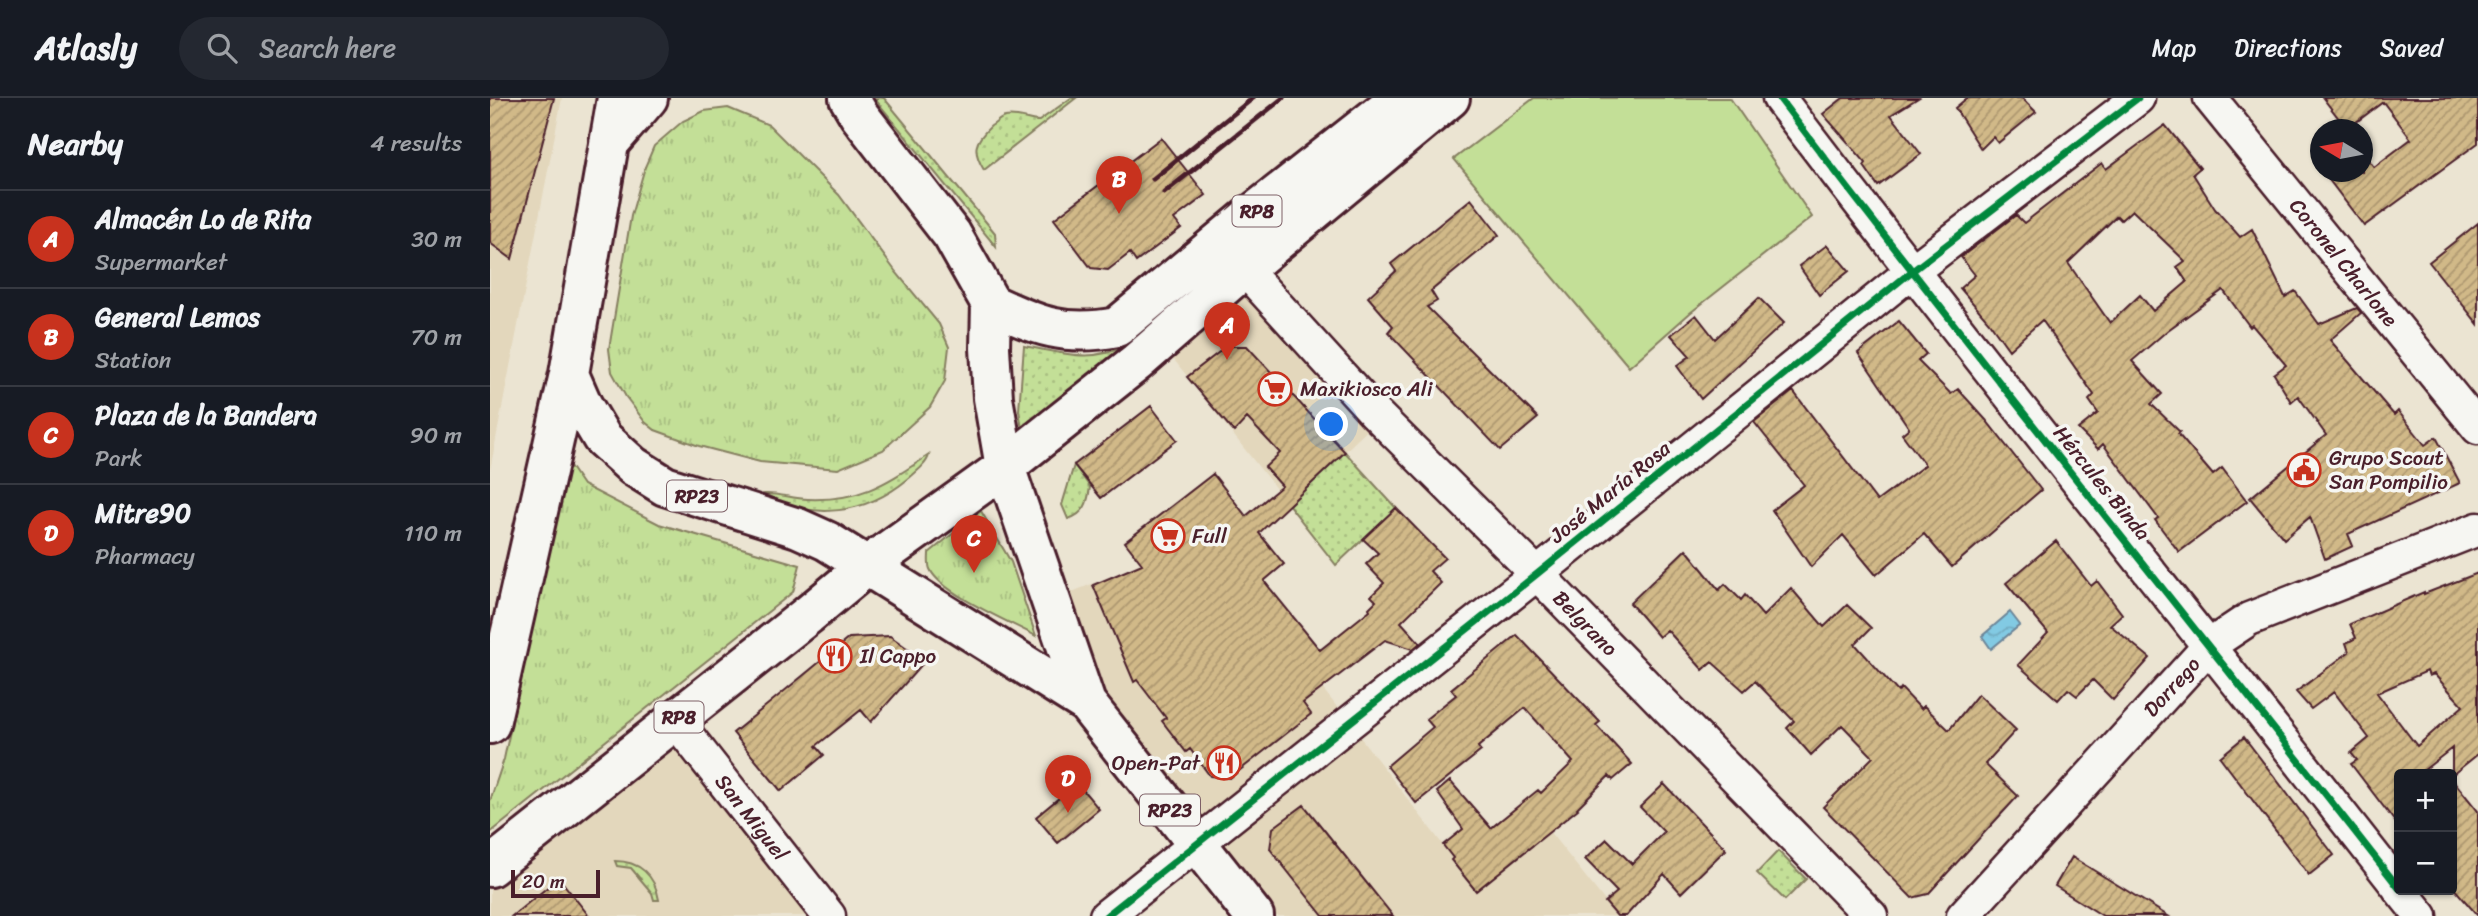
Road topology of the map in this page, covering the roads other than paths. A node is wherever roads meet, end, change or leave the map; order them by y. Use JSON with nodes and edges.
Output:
{"nodes":[{"id":1,"x":617,"y":98,"type":"edge"},
{"id":2,"x":648,"y":98,"type":"edge"},
{"id":3,"x":1400,"y":98,"type":"edge"},
{"id":4,"x":1450,"y":98,"type":"edge"},
{"id":5,"x":1779,"y":98,"type":"edge"},
{"id":6,"x":2138,"y":98,"type":"edge"},
{"id":7,"x":2210,"y":98,"type":"edge"},
{"id":8,"x":847,"y":104,"type":"edge"},
{"id":9,"x":609,"y":143,"type":"junction"},
{"id":10,"x":1244,"y":269,"type":"junction"},
{"id":11,"x":1911,"y":272,"type":"junction"},
{"id":12,"x":991,"y":304,"type":"junction"},
{"id":13,"x":569,"y":374,"type":"junction"},
{"id":14,"x":2478,"y":428,"type":"edge"},
{"id":15,"x":1005,"y":467,"type":"junction"},
{"id":16,"x":2478,"y":529,"type":"edge"},
{"id":17,"x":867,"y":566,"type":"junction"},
{"id":18,"x":1536,"y":574,"type":"junction"},
{"id":19,"x":2210,"y":645,"type":"junction"},
{"id":20,"x":1086,"y":703,"type":"junction"},
{"id":21,"x":675,"y":720,"type":"junction"},
{"id":22,"x":490,"y":724,"type":"edge"},
{"id":23,"x":1197,"y":844,"type":"junction"},
{"id":24,"x":490,"y":867,"type":"edge"},
{"id":25,"x":2394,"y":881,"type":"edge"},
{"id":26,"x":2405,"y":895,"type":"edge"},
{"id":27,"x":829,"y":916,"type":"edge"},
{"id":28,"x":1106,"y":916,"type":"edge"},
{"id":29,"x":1254,"y":916,"type":"edge"},
{"id":30,"x":1871,"y":916,"type":"edge"},
{"id":31,"x":1963,"y":916,"type":"edge"},
{"id":32,"x":2421,"y":916,"type":"edge"}],
"edges":[{"from":1,"to":9,"type":"main road"},
{"from":2,"to":9,"type":"main road"},
{"from":3,"to":12,"type":"main road","number":"RP8"},
{"from":4,"to":10,"type":"main road","number":"RP8"},
{"from":5,"to":11,"type":"street","name":"Hércules Binda"},
{"from":6,"to":11,"type":"street","name":"José María Rosa"},
{"from":7,"to":14,"type":"street","name":"Coronel Charlone"},
{"from":8,"to":12,"type":"main road"},
{"from":9,"to":13,"type":"main road"},
{"from":10,"to":15,"type":"main road","number":"RP8"},
{"from":10,"to":18,"type":"street","name":"Belgrano"},
{"from":11,"to":18,"type":"street","name":"José María Rosa"},
{"from":11,"to":19,"type":"street","name":"Hércules Binda"},
{"from":12,"to":15,"type":"main road","number":"RP23"},
{"from":13,"to":17,"type":"main road","number":"RP23"},
{"from":13,"to":22,"type":"main road"},
{"from":15,"to":17,"type":"main road","number":"RP8"},
{"from":15,"to":20,"type":"main road","number":"RP23"},
{"from":16,"to":19,"type":"street","name":"Dorrego"},
{"from":17,"to":20,"type":"main road","number":"RP23"},
{"from":17,"to":21,"type":"main road","number":"RP8"},
{"from":18,"to":23,"type":"street","name":"José María Rosa"},
{"from":18,"to":30,"type":"street","name":"Belgrano"},
{"from":19,"to":25,"type":"street","name":"Hércules Binda"},
{"from":19,"to":31,"type":"street","name":"Dorrego"},
{"from":20,"to":23,"type":"main road","number":"RP23"},
{"from":21,"to":24,"type":"main road","number":"RP8"},
{"from":21,"to":27,"type":"street","name":"San Miguel"},
{"from":23,"to":28,"type":"street","name":"José María Rosa"},
{"from":23,"to":29,"type":"main road","number":"RP23"},
{"from":26,"to":32,"type":"street","name":"Hércules Binda"}]}
